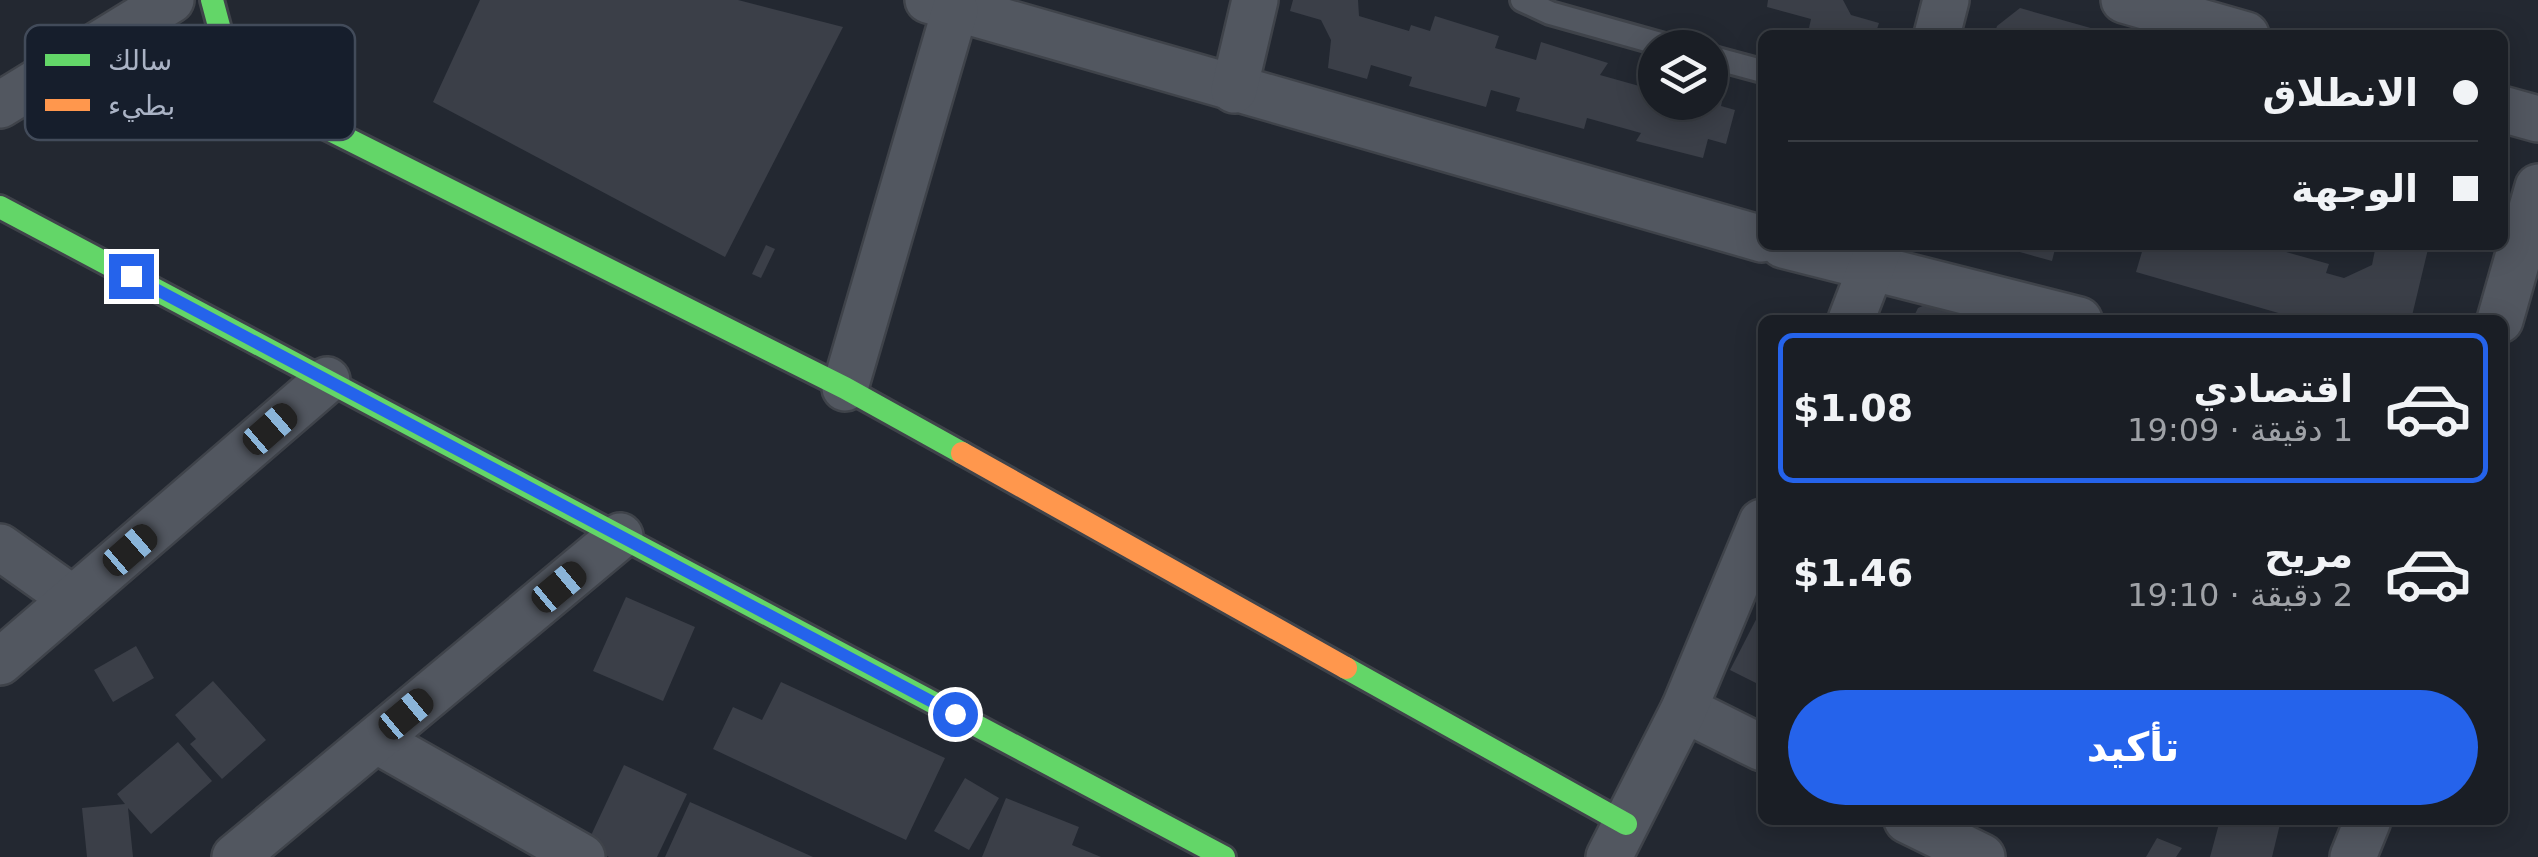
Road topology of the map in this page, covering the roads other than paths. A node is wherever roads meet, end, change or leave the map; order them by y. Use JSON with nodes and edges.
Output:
{"nodes":[{"id":1,"x":171,"y":0,"type":"edge"},
{"id":2,"x":212,"y":0,"type":"edge"},
{"id":3,"x":1256,"y":0,"type":"edge"},
{"id":4,"x":1522,"y":0,"type":"edge"},
{"id":5,"x":1946,"y":0,"type":"edge"},
{"id":6,"x":2124,"y":0,"type":"edge"},
{"id":7,"x":942,"y":5,"type":"edge"},
{"id":8,"x":130,"y":25,"type":"edge"},
{"id":9,"x":219,"y":25,"type":"edge"},
{"id":10,"x":1937,"y":30,"type":"edge"},
{"id":11,"x":2229,"y":30,"type":"edge"},
{"id":12,"x":1638,"y":38,"type":"edge"},
{"id":13,"x":1728,"y":62,"type":"edge"},
{"id":14,"x":1758,"y":70,"type":"edge"},
{"id":15,"x":25,"y":90,"type":"edge"},
{"id":16,"x":1234,"y":90,"type":"junction"},
{"id":17,"x":0,"y":105,"type":"edge"},
{"id":18,"x":2508,"y":111,"type":"edge"},
{"id":19,"x":2538,"y":119,"type":"edge"},
{"id":20,"x":350,"y":140,"type":"edge"},
{"id":21,"x":2538,"y":187,"type":"edge"},
{"id":22,"x":0,"y":207,"type":"edge"},
{"id":23,"x":1758,"y":238,"type":"edge"},
{"id":24,"x":1819,"y":250,"type":"edge"},
{"id":25,"x":1877,"y":258,"type":"edge"},
{"id":26,"x":1853,"y":315,"type":"edge"},
{"id":27,"x":2063,"y":315,"type":"edge"},
{"id":28,"x":2501,"y":315,"type":"edge"},
{"id":29,"x":327,"y":380,"type":"junction"},
{"id":30,"x":845,"y":388,"type":"junction"},
{"id":31,"x":620,"y":536,"type":"junction"},
{"id":32,"x":1758,"y":542,"type":"edge"},
{"id":33,"x":0,"y":547,"type":"edge"},
{"id":34,"x":73,"y":599,"type":"junction"},
{"id":35,"x":0,"y":662,"type":"edge"},
{"id":36,"x":1684,"y":709,"type":"junction"},
{"id":37,"x":376,"y":740,"type":"junction"},
{"id":38,"x":1758,"y":746,"type":"edge"},
{"id":39,"x":1917,"y":825,"type":"edge"},
{"id":40,"x":2366,"y":825,"type":"edge"},
{"id":41,"x":1618,"y":841,"type":"edge"},
{"id":42,"x":234,"y":857,"type":"edge"},
{"id":43,"x":582,"y":857,"type":"edge"},
{"id":44,"x":1224,"y":857,"type":"edge"},
{"id":45,"x":1982,"y":857,"type":"edge"},
{"id":46,"x":2354,"y":857,"type":"edge"}],
"edges":[{"from":1,"to":8,"type":"street"},
{"from":2,"to":9,"type":"street"},
{"from":3,"to":16,"type":"street"},
{"from":4,"to":12,"type":"lane"},
{"from":5,"to":10,"type":"street"},
{"from":6,"to":11,"type":"street"},
{"from":7,"to":16,"type":"street"},
{"from":7,"to":30,"type":"street"},
{"from":13,"to":14,"type":"lane"},
{"from":15,"to":17,"type":"street"},
{"from":16,"to":23,"type":"street"},
{"from":18,"to":19,"type":"street"},
{"from":20,"to":30,"type":"street"},
{"from":21,"to":28,"type":"street"},
{"from":22,"to":29,"type":"street"},
{"from":24,"to":25,"type":"street"},
{"from":25,"to":26,"type":"street"},
{"from":25,"to":27,"type":"street"},
{"from":29,"to":31,"type":"street"},
{"from":29,"to":34,"type":"street"},
{"from":30,"to":41,"type":"street"},
{"from":31,"to":37,"type":"street"},
{"from":31,"to":44,"type":"street"},
{"from":32,"to":36,"type":"street"},
{"from":33,"to":34,"type":"street"},
{"from":34,"to":35,"type":"street"},
{"from":36,"to":38,"type":"street"},
{"from":36,"to":41,"type":"street"},
{"from":37,"to":42,"type":"street"},
{"from":37,"to":43,"type":"street"},
{"from":39,"to":45,"type":"street"},
{"from":40,"to":46,"type":"street"}]}
